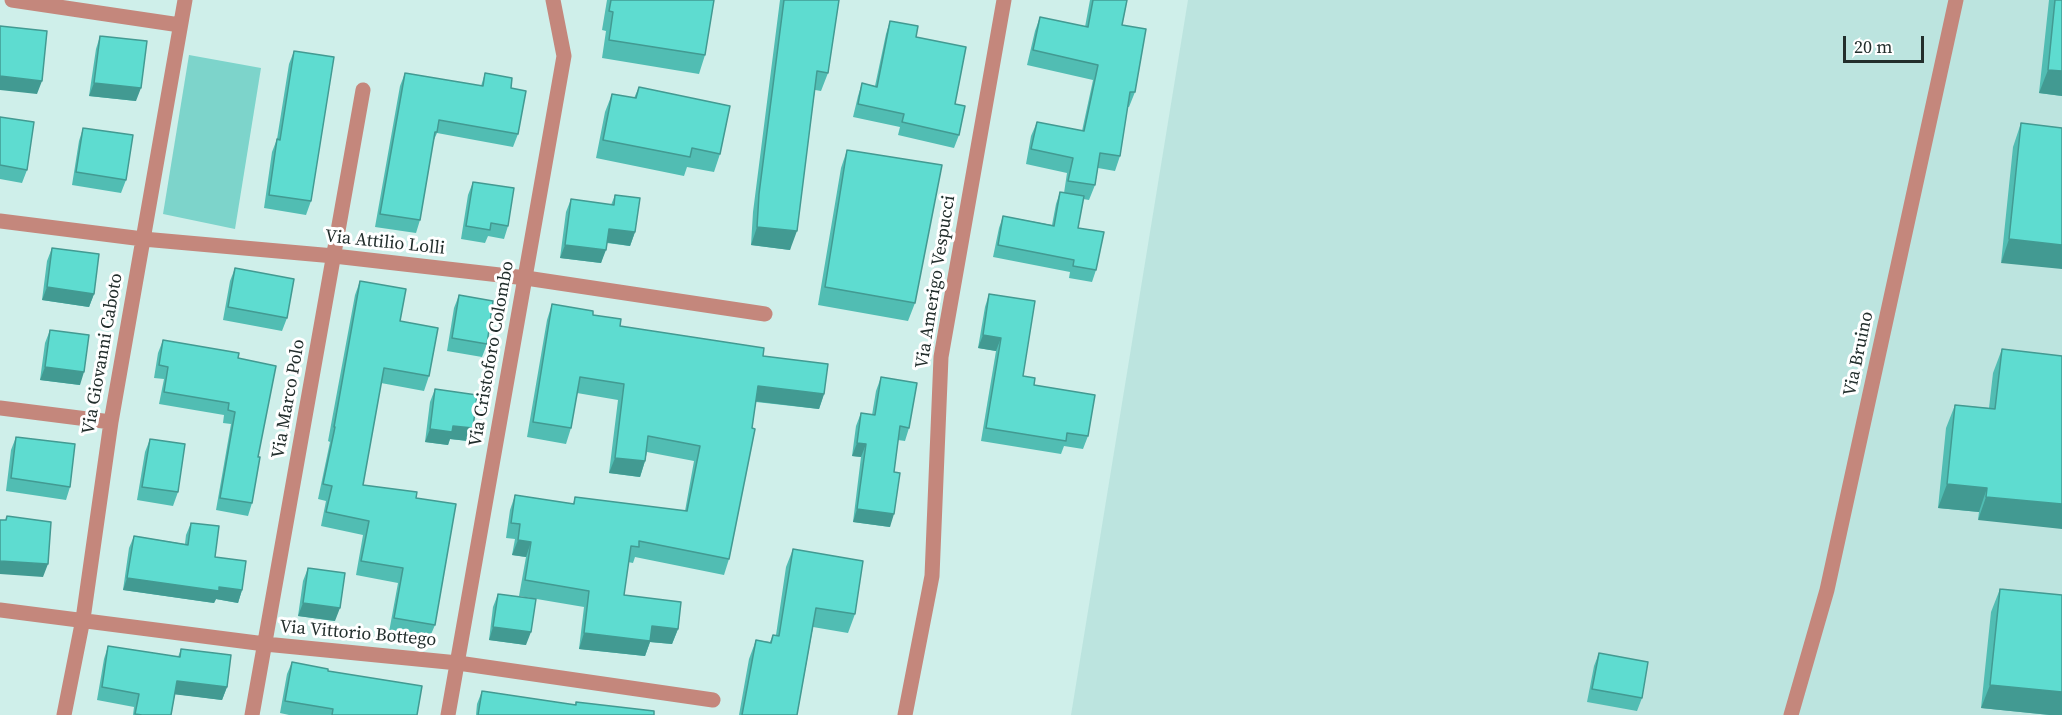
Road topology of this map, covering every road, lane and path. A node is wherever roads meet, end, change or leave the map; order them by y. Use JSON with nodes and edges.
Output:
{"nodes":[{"id":1,"x":12,"y":0,"type":"edge"},
{"id":2,"x":185,"y":0,"type":"edge"},
{"id":3,"x":553,"y":0,"type":"edge"},
{"id":4,"x":1004,"y":0,"type":"edge"},
{"id":5,"x":1956,"y":0,"type":"edge"},
{"id":6,"x":180,"y":25,"type":"junction"},
{"id":7,"x":363,"y":90,"type":"dead end"},
{"id":8,"x":0,"y":221,"type":"edge"},
{"id":9,"x":143,"y":239,"type":"junction"},
{"id":10,"x":334,"y":256,"type":"junction"},
{"id":11,"x":526,"y":278,"type":"junction"},
{"id":12,"x":765,"y":314,"type":"dead end"},
{"id":13,"x":0,"y":408,"type":"edge"},
{"id":14,"x":111,"y":422,"type":"junction"},
{"id":15,"x":0,"y":610,"type":"edge"},
{"id":16,"x":83,"y":619,"type":"junction"},
{"id":17,"x":265,"y":644,"type":"junction"},
{"id":18,"x":458,"y":663,"type":"junction"},
{"id":19,"x":713,"y":700,"type":"dead end"},
{"id":20,"x":64,"y":715,"type":"edge"},
{"id":21,"x":252,"y":715,"type":"edge"},
{"id":22,"x":448,"y":715,"type":"edge"},
{"id":23,"x":905,"y":715,"type":"edge"},
{"id":24,"x":1791,"y":715,"type":"edge"}],
"edges":[{"from":1,"to":6,"type":"street"},
{"from":2,"to":6,"type":"street","name":"Via Giovanni Caboto"},
{"from":3,"to":11,"type":"street","name":"Via Cristoforo Colombo"},
{"from":4,"to":23,"type":"street","name":"Via Amerigo Vespucci"},
{"from":5,"to":24,"type":"street","name":"Via Bruino"},
{"from":6,"to":9,"type":"street","name":"Via Giovanni Caboto"},
{"from":7,"to":10,"type":"street","name":"Via Marco Polo"},
{"from":8,"to":9,"type":"street","name":"Via Attilio Lolli"},
{"from":9,"to":10,"type":"street","name":"Via Attilio Lolli"},
{"from":9,"to":14,"type":"street","name":"Via Giovanni Caboto"},
{"from":10,"to":11,"type":"street","name":"Via Attilio Lolli"},
{"from":10,"to":17,"type":"street","name":"Via Marco Polo"},
{"from":11,"to":12,"type":"street","name":"Via Attilio Lolli"},
{"from":11,"to":18,"type":"street","name":"Via Cristoforo Colombo"},
{"from":13,"to":14,"type":"street"},
{"from":14,"to":16,"type":"street","name":"Via Giovanni Caboto"},
{"from":15,"to":16,"type":"street","name":"Via Vittorio Bottego"},
{"from":16,"to":17,"type":"street","name":"Via Vittorio Bottego"},
{"from":16,"to":20,"type":"street","name":"Via Giovanni Caboto"},
{"from":17,"to":18,"type":"street","name":"Via Vittorio Bottego"},
{"from":17,"to":21,"type":"street","name":"Via Marco Polo"},
{"from":18,"to":19,"type":"street","name":"Via Vittorio Bottego"},
{"from":18,"to":22,"type":"street","name":"Via Cristoforo Colombo"}]}
